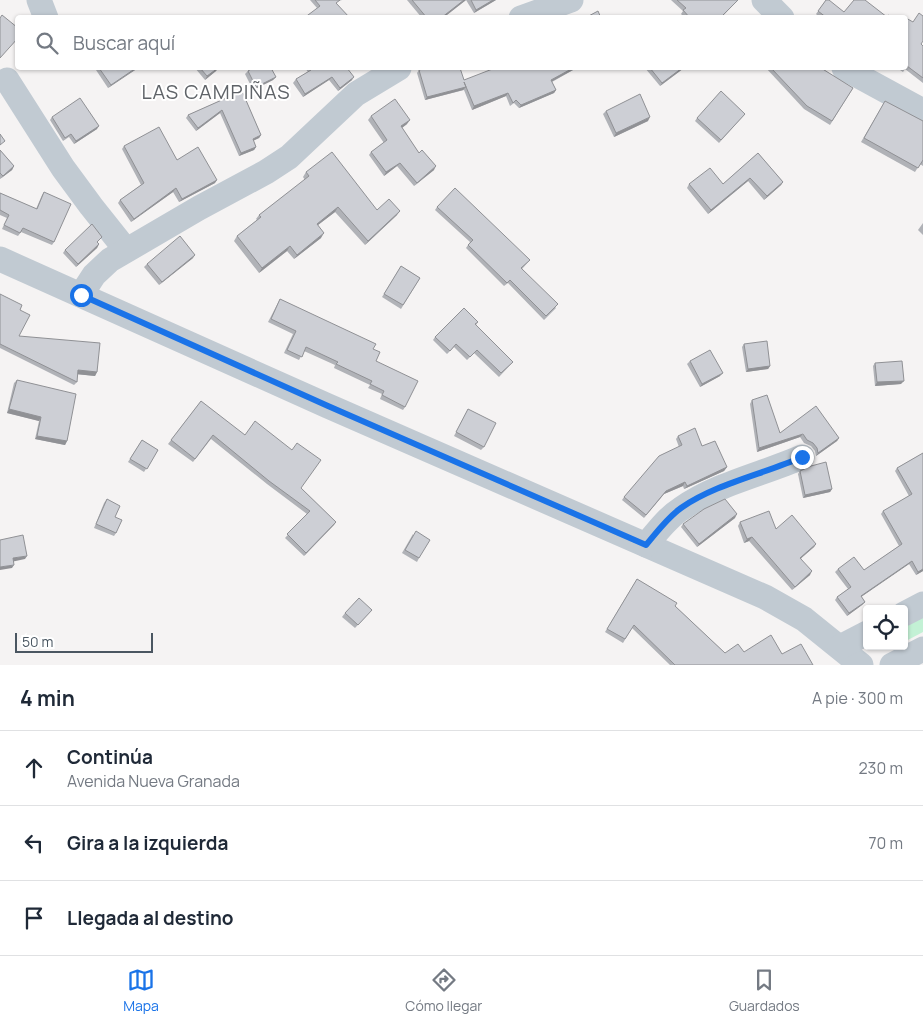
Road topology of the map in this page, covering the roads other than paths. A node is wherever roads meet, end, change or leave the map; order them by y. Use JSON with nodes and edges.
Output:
{"nodes":[{"id":1,"x":39,"y":0,"type":"edge"},
{"id":2,"x":571,"y":0,"type":"edge"},
{"id":3,"x":764,"y":0,"type":"edge"},
{"id":4,"x":45,"y":15,"type":"edge"},
{"id":5,"x":529,"y":15,"type":"edge"},
{"id":6,"x":779,"y":15,"type":"edge"},
{"id":7,"x":395,"y":70,"type":"edge"},
{"id":8,"x":848,"y":70,"type":"edge"},
{"id":9,"x":9,"y":78,"type":"edge"},
{"id":10,"x":923,"y":112,"type":"edge"},
{"id":11,"x":126,"y":250,"type":"junction"},
{"id":12,"x":0,"y":259,"type":"edge"},
{"id":13,"x":81,"y":295,"type":"junction"},
{"id":14,"x":802,"y":457,"type":"dead end"},
{"id":15,"x":646,"y":545,"type":"junction"},
{"id":16,"x":923,"y":604,"type":"edge"},
{"id":17,"x":908,"y":612,"type":"edge"},
{"id":18,"x":863,"y":635,"type":"edge"},
{"id":19,"x":840,"y":647,"type":"junction"},
{"id":20,"x":923,"y":649,"type":"edge"},
{"id":21,"x":861,"y":665,"type":"edge"},
{"id":22,"x":892,"y":665,"type":"edge"}],
"edges":[{"from":1,"to":4,"type":"street"},
{"from":2,"to":5,"type":"street"},
{"from":3,"to":6,"type":"street"},
{"from":7,"to":11,"type":"street"},
{"from":8,"to":10,"type":"street"},
{"from":9,"to":11,"type":"street"},
{"from":11,"to":13,"type":"street"},
{"from":12,"to":13,"type":"street"},
{"from":13,"to":15,"type":"street"},
{"from":14,"to":15,"type":"street"},
{"from":15,"to":19,"type":"street"},
{"from":16,"to":17,"type":"street"},
{"from":18,"to":19,"type":"street"},
{"from":19,"to":21,"type":"street"},
{"from":20,"to":22,"type":"street"}]}
